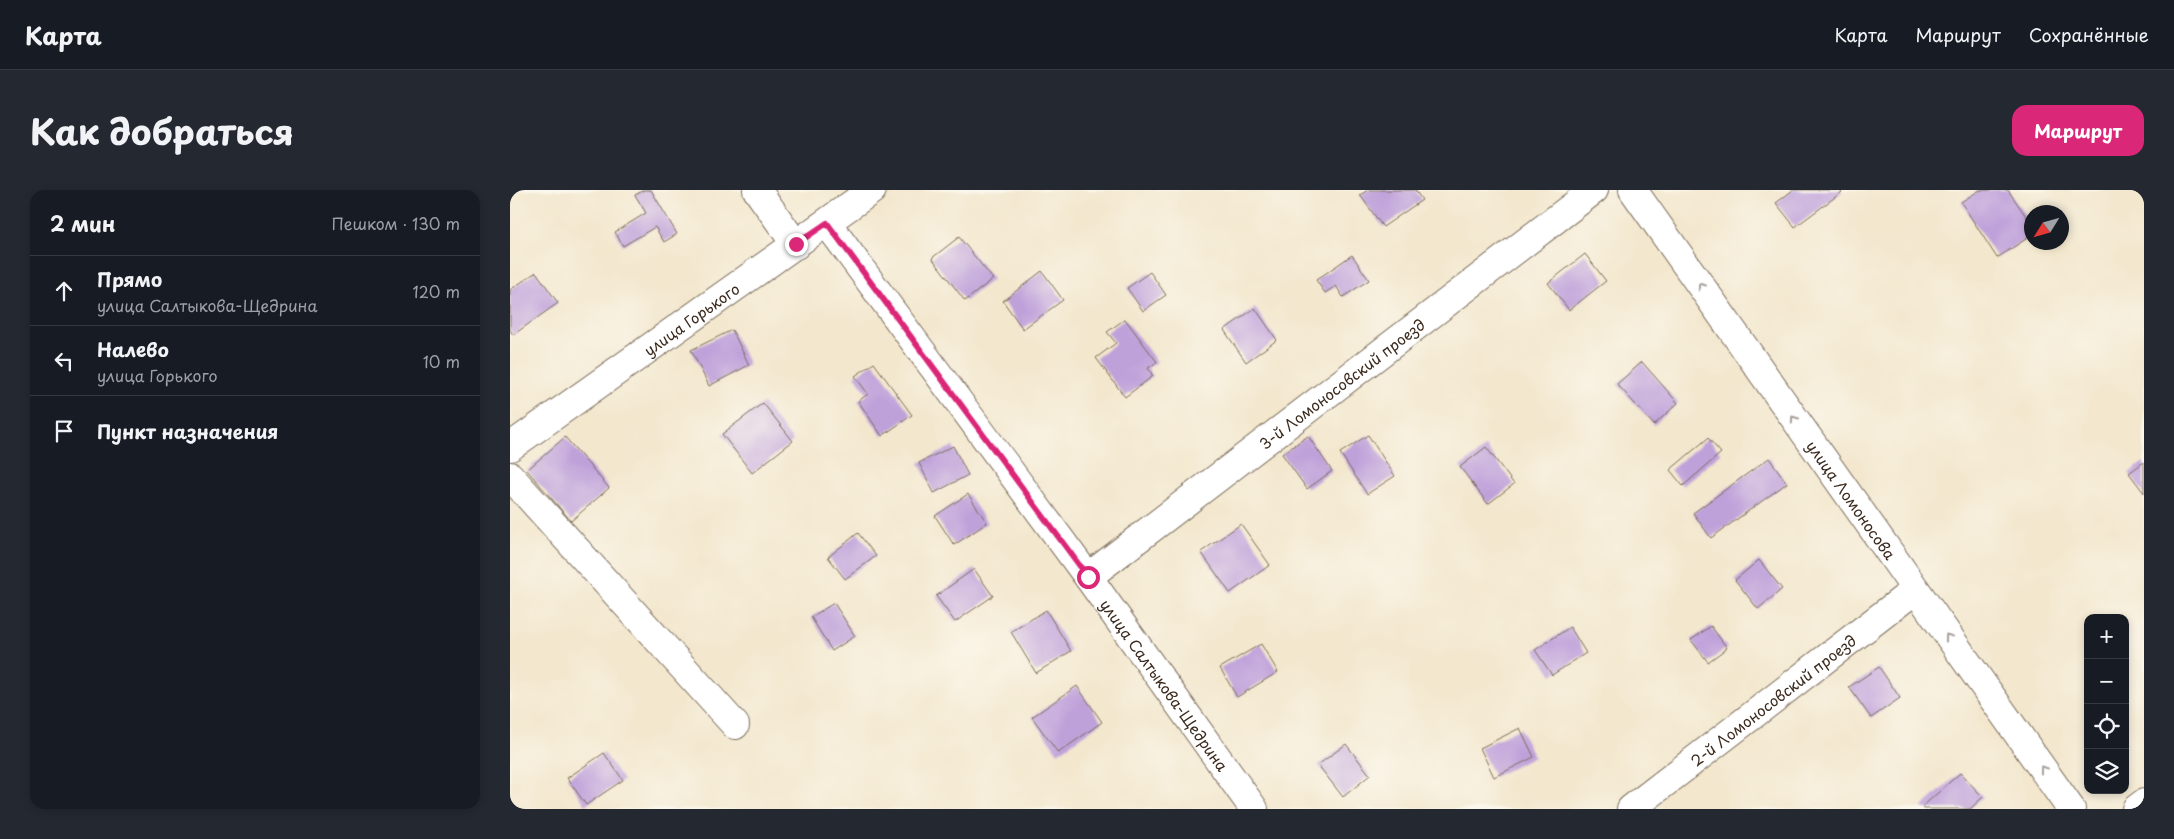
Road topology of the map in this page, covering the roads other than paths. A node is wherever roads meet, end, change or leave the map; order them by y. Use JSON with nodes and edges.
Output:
{"nodes":[{"id":1,"x":757,"y":190,"type":"edge"},
{"id":2,"x":872,"y":190,"type":"edge"},
{"id":3,"x":1594,"y":190,"type":"edge"},
{"id":4,"x":1633,"y":190,"type":"edge"},
{"id":5,"x":827,"y":223,"type":"junction"},
{"id":6,"x":796,"y":244,"type":"junction"},
{"id":7,"x":510,"y":447,"type":"edge"},
{"id":8,"x":510,"y":476,"type":"edge"},
{"id":9,"x":1088,"y":577,"type":"junction"},
{"id":10,"x":1915,"y":590,"type":"junction"},
{"id":11,"x":735,"y":725,"type":"dead end"},
{"id":12,"x":2144,"y":803,"type":"edge"},
{"id":13,"x":1254,"y":809,"type":"edge"},
{"id":14,"x":1631,"y":809,"type":"edge"},
{"id":15,"x":2071,"y":809,"type":"edge"},
{"id":16,"x":2136,"y":809,"type":"edge"}],
"edges":[{"from":1,"to":6,"type":"street"},
{"from":2,"to":5,"type":"street","name":"улица Горького"},
{"from":3,"to":9,"type":"street","name":"3-й Ломоносовский проезд"},
{"from":10,"to":4,"type":"street","name":"улица Ломоносова","one_way":true},
{"from":5,"to":6,"type":"street","name":"улица Горького"},
{"from":5,"to":9,"type":"street","name":"улица Салтыкова-Щедрина"},
{"from":6,"to":7,"type":"street","name":"улица Горького"},
{"from":8,"to":11,"type":"street"},
{"from":9,"to":13,"type":"street","name":"улица Салтыкова-Щедрина"},
{"from":10,"to":14,"type":"street","name":"2-й Ломоносовский проезд"},
{"from":15,"to":10,"type":"street","name":"улица Ломоносова","one_way":true},
{"from":12,"to":16,"type":"street"}]}
